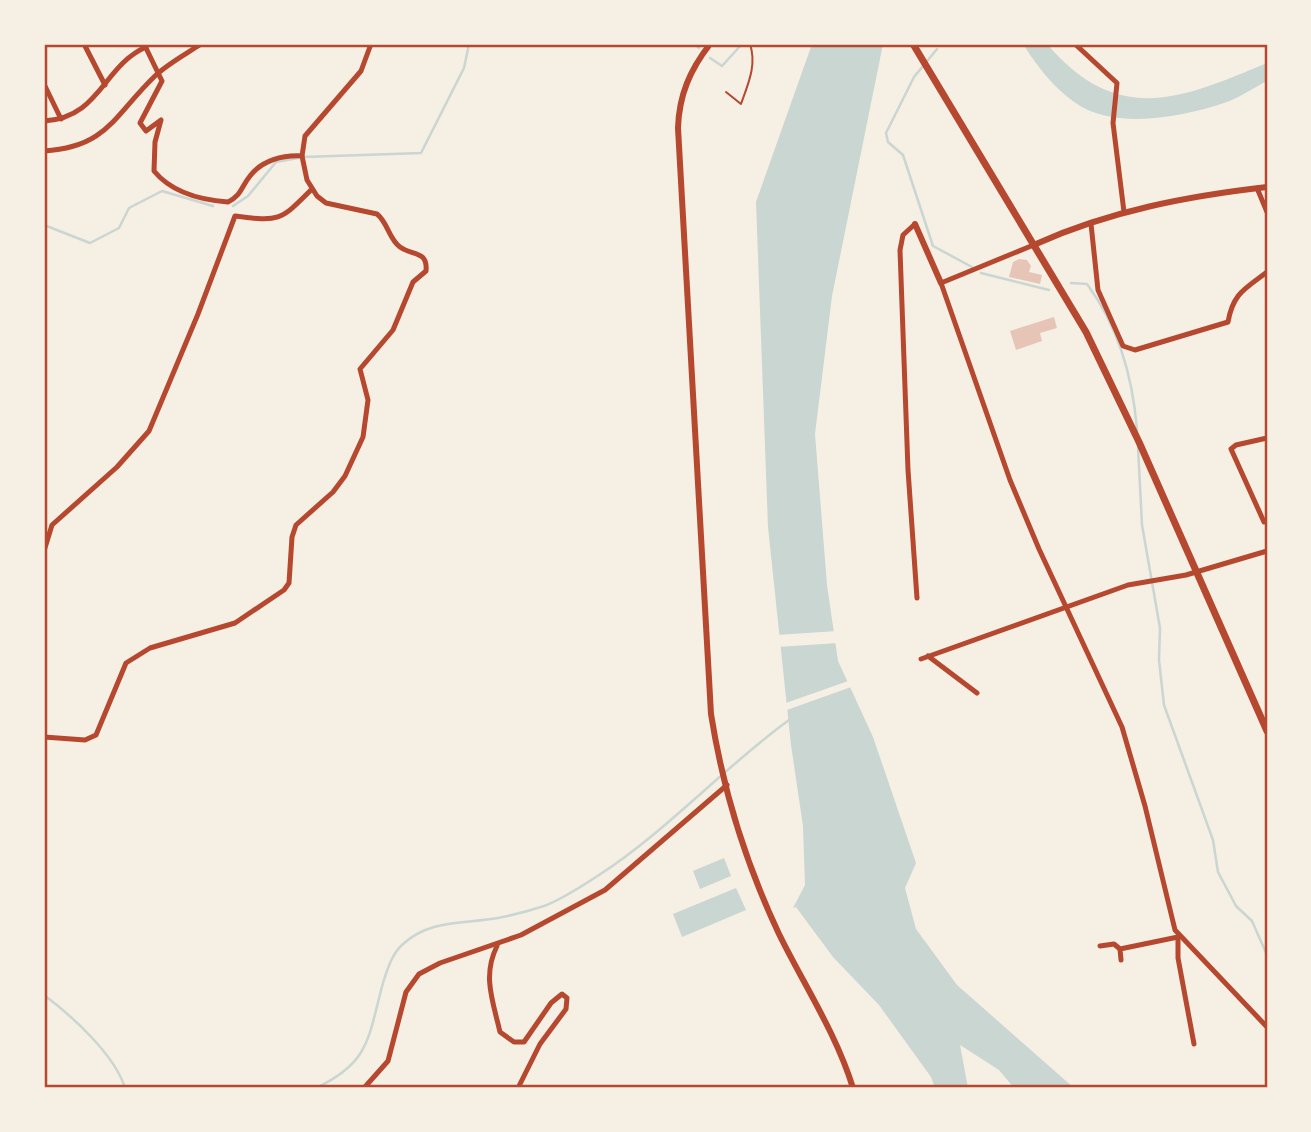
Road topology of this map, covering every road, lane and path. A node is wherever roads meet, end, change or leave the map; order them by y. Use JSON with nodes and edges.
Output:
{"nodes":[{"id":1,"x":84,"y":44,"type":"edge"},
{"id":2,"x":201,"y":44,"type":"edge"},
{"id":3,"x":371,"y":44,"type":"edge"},
{"id":4,"x":710,"y":44,"type":"edge"},
{"id":5,"x":750,"y":44,"type":"edge"},
{"id":6,"x":913,"y":44,"type":"edge"},
{"id":7,"x":1074,"y":44,"type":"edge"},
{"id":8,"x":145,"y":45,"type":"edge"},
{"id":9,"x":159,"y":72,"type":"junction"},
{"id":10,"x":44,"y":83,"type":"edge"},
{"id":11,"x":105,"y":85,"type":"junction"},
{"id":12,"x":726,"y":92,"type":"dead end"},
{"id":13,"x":61,"y":119,"type":"junction"},
{"id":14,"x":44,"y":121,"type":"edge"},
{"id":15,"x":44,"y":151,"type":"edge"},
{"id":16,"x":302,"y":156,"type":"junction"},
{"id":17,"x":1267,"y":187,"type":"edge"},
{"id":18,"x":1257,"y":188,"type":"junction"},
{"id":19,"x":312,"y":189,"type":"junction"},
{"id":20,"x":1124,"y":212,"type":"junction"},
{"id":21,"x":1267,"y":212,"type":"edge"},
{"id":22,"x":915,"y":223,"type":"joint"},
{"id":23,"x":1091,"y":224,"type":"junction"},
{"id":24,"x":1036,"y":244,"type":"junction"},
{"id":25,"x":1267,"y":272,"type":"edge"},
{"id":26,"x":941,"y":283,"type":"junction"},
{"id":27,"x":1267,"y":438,"type":"edge"},
{"id":28,"x":1264,"y":523,"type":"dead end"},
{"id":29,"x":44,"y":551,"type":"edge"},
{"id":30,"x":1267,"y":551,"type":"edge"},
{"id":31,"x":1196,"y":572,"type":"junction"},
{"id":32,"x":918,"y":598,"type":"dead end"},
{"id":33,"x":44,"y":603,"type":"edge"},
{"id":34,"x":1066,"y":609,"type":"junction"},
{"id":35,"x":44,"y":616,"type":"edge"},
{"id":36,"x":928,"y":656,"type":"junction"},
{"id":37,"x":921,"y":659,"type":"dead end"},
{"id":38,"x":977,"y":693,"type":"dead end"},
{"id":39,"x":1267,"y":730,"type":"edge"},
{"id":40,"x":44,"y":737,"type":"edge"},
{"id":41,"x":726,"y":782,"type":"junction"},
{"id":42,"x":1178,"y":937,"type":"junction"},
{"id":43,"x":497,"y":946,"type":"junction"},
{"id":44,"x":1100,"y":946,"type":"dead end"},
{"id":45,"x":1120,"y":949,"type":"junction"},
{"id":46,"x":1121,"y":960,"type":"dead end"},
{"id":47,"x":1267,"y":1027,"type":"edge"},
{"id":48,"x":1194,"y":1044,"type":"dead end"},
{"id":49,"x":364,"y":1088,"type":"edge"},
{"id":50,"x":519,"y":1088,"type":"edge"},
{"id":51,"x":853,"y":1088,"type":"edge"}],
"edges":[{"from":1,"to":11,"type":"street"},
{"from":2,"to":9,"type":"street"},
{"from":3,"to":16,"type":"street"},
{"from":4,"to":41,"type":"street"},
{"from":5,"to":12,"type":"path"},
{"from":6,"to":24,"type":"main road"},
{"from":7,"to":20,"type":"street"},
{"from":8,"to":9,"type":"street"},
{"from":8,"to":11,"type":"street"},
{"from":9,"to":15,"type":"street"},
{"from":9,"to":16,"type":"street"},
{"from":10,"to":13,"type":"street"},
{"from":11,"to":13,"type":"street"},
{"from":13,"to":14,"type":"street"},
{"from":16,"to":19,"type":"street"},
{"from":17,"to":18,"type":"street"},
{"from":18,"to":20,"type":"street"},
{"from":18,"to":21,"type":"street"},
{"from":19,"to":29,"type":"street"},
{"from":19,"to":40,"type":"street"},
{"from":20,"to":23,"type":"street"},
{"from":22,"to":26,"type":"street"},
{"from":22,"to":32,"type":"street"},
{"from":23,"to":24,"type":"street"},
{"from":23,"to":25,"type":"street"},
{"from":24,"to":26,"type":"street"},
{"from":24,"to":31,"type":"main road"},
{"from":26,"to":34,"type":"street"},
{"from":27,"to":28,"type":"street"},
{"from":30,"to":31,"type":"street"},
{"from":31,"to":34,"type":"street"},
{"from":31,"to":39,"type":"main road"},
{"from":33,"to":35,"type":"street"},
{"from":34,"to":36,"type":"street"},
{"from":34,"to":42,"type":"street"},
{"from":36,"to":37,"type":"street"},
{"from":36,"to":38,"type":"street"},
{"from":41,"to":43,"type":"street"},
{"from":41,"to":51,"type":"street"},
{"from":42,"to":45,"type":"street"},
{"from":42,"to":47,"type":"street"},
{"from":42,"to":48,"type":"street"},
{"from":43,"to":49,"type":"street"},
{"from":43,"to":50,"type":"street"},
{"from":44,"to":45,"type":"street"},
{"from":45,"to":46,"type":"street"}]}
